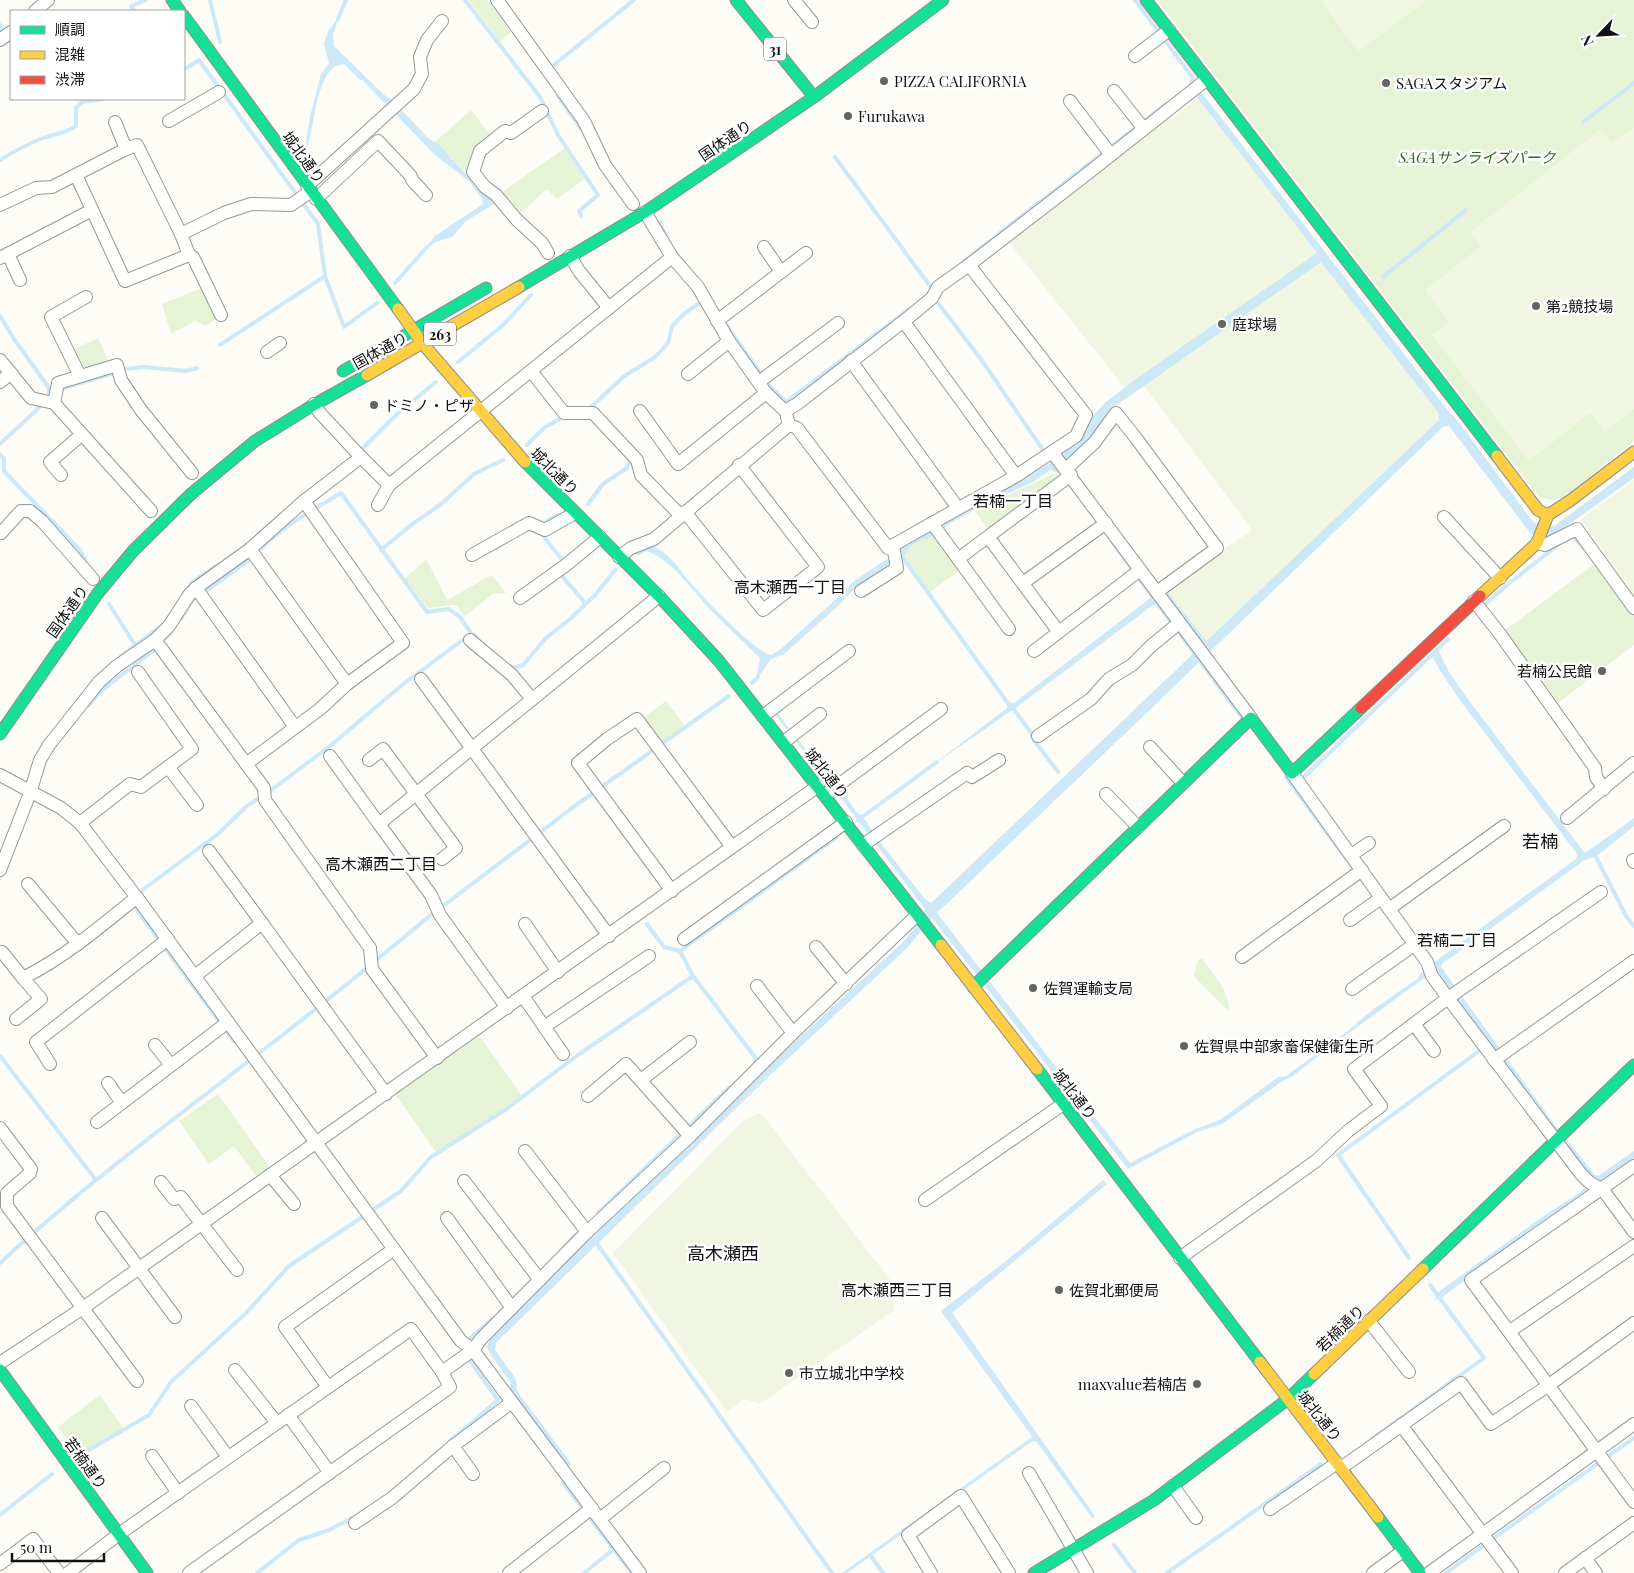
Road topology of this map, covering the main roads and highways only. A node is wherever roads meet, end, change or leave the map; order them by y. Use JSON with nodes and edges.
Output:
{"nodes":[{"id":1,"x":943,"y":0,"type":"edge"},
{"id":2,"x":1146,"y":0,"type":"edge"},
{"id":3,"x":739,"y":1,"type":"edge"},
{"id":4,"x":185,"y":17,"type":"edge"},
{"id":5,"x":814,"y":97,"type":"junction"},
{"id":6,"x":777,"y":108,"type":"dead end"},
{"id":7,"x":683,"y":172,"type":"dead end"},
{"id":8,"x":498,"y":282,"type":"dead end"},
{"id":9,"x":414,"y":330,"type":"junction"},
{"id":10,"x":422,"y":344,"type":"junction"},
{"id":11,"x":332,"y":377,"type":"dead end"},
{"id":12,"x":1634,"y":452,"type":"edge"},
{"id":13,"x":196,"y":470,"type":"road end"},
{"id":14,"x":180,"y":483,"type":"dead end"},
{"id":15,"x":1548,"y":515,"type":"junction"},
{"id":16,"x":0,"y":734,"type":"edge"},
{"id":17,"x":976,"y":984,"type":"junction"},
{"id":18,"x":1634,"y":1065,"type":"edge"},
{"id":19,"x":0,"y":1370,"type":"edge"},
{"id":20,"x":1288,"y":1399,"type":"junction"},
{"id":21,"x":147,"y":1573,"type":"edge"},
{"id":22,"x":1034,"y":1573,"type":"edge"},
{"id":23,"x":1420,"y":1573,"type":"edge"}],
"edges":[{"from":1,"to":5,"type":"main road","name":"国体通り","number":"263"},
{"from":2,"to":15,"type":"main road"},
{"from":3,"to":5,"type":"main road","number":"31"},
{"from":4,"to":9,"type":"main road","name":"城北通り"},
{"from":5,"to":10,"type":"main road","name":"国体通り","number":"263"},
{"from":6,"to":7,"type":"main road","name":"国体通り"},
{"from":8,"to":9,"type":"main road","name":"国体通り","number":"263"},
{"from":9,"to":10,"type":"main road","name":"城北通り"},
{"from":9,"to":11,"type":"main road","name":"国体通り","number":"263"},
{"from":10,"to":16,"type":"main road","name":"国体通り","number":"263"},
{"from":10,"to":17,"type":"main road","name":"城北通り"},
{"from":12,"to":15,"type":"main road"},
{"from":13,"to":14,"type":"main road"},
{"from":15,"to":17,"type":"main road"},
{"from":17,"to":20,"type":"main road","name":"城北通り"},
{"from":18,"to":20,"type":"main road","name":"若楠通り"},
{"from":19,"to":21,"type":"main road","name":"若楠通り"},
{"from":20,"to":22,"type":"main road","name":"若楠通り"},
{"from":20,"to":23,"type":"main road","name":"城北通り"}]}
